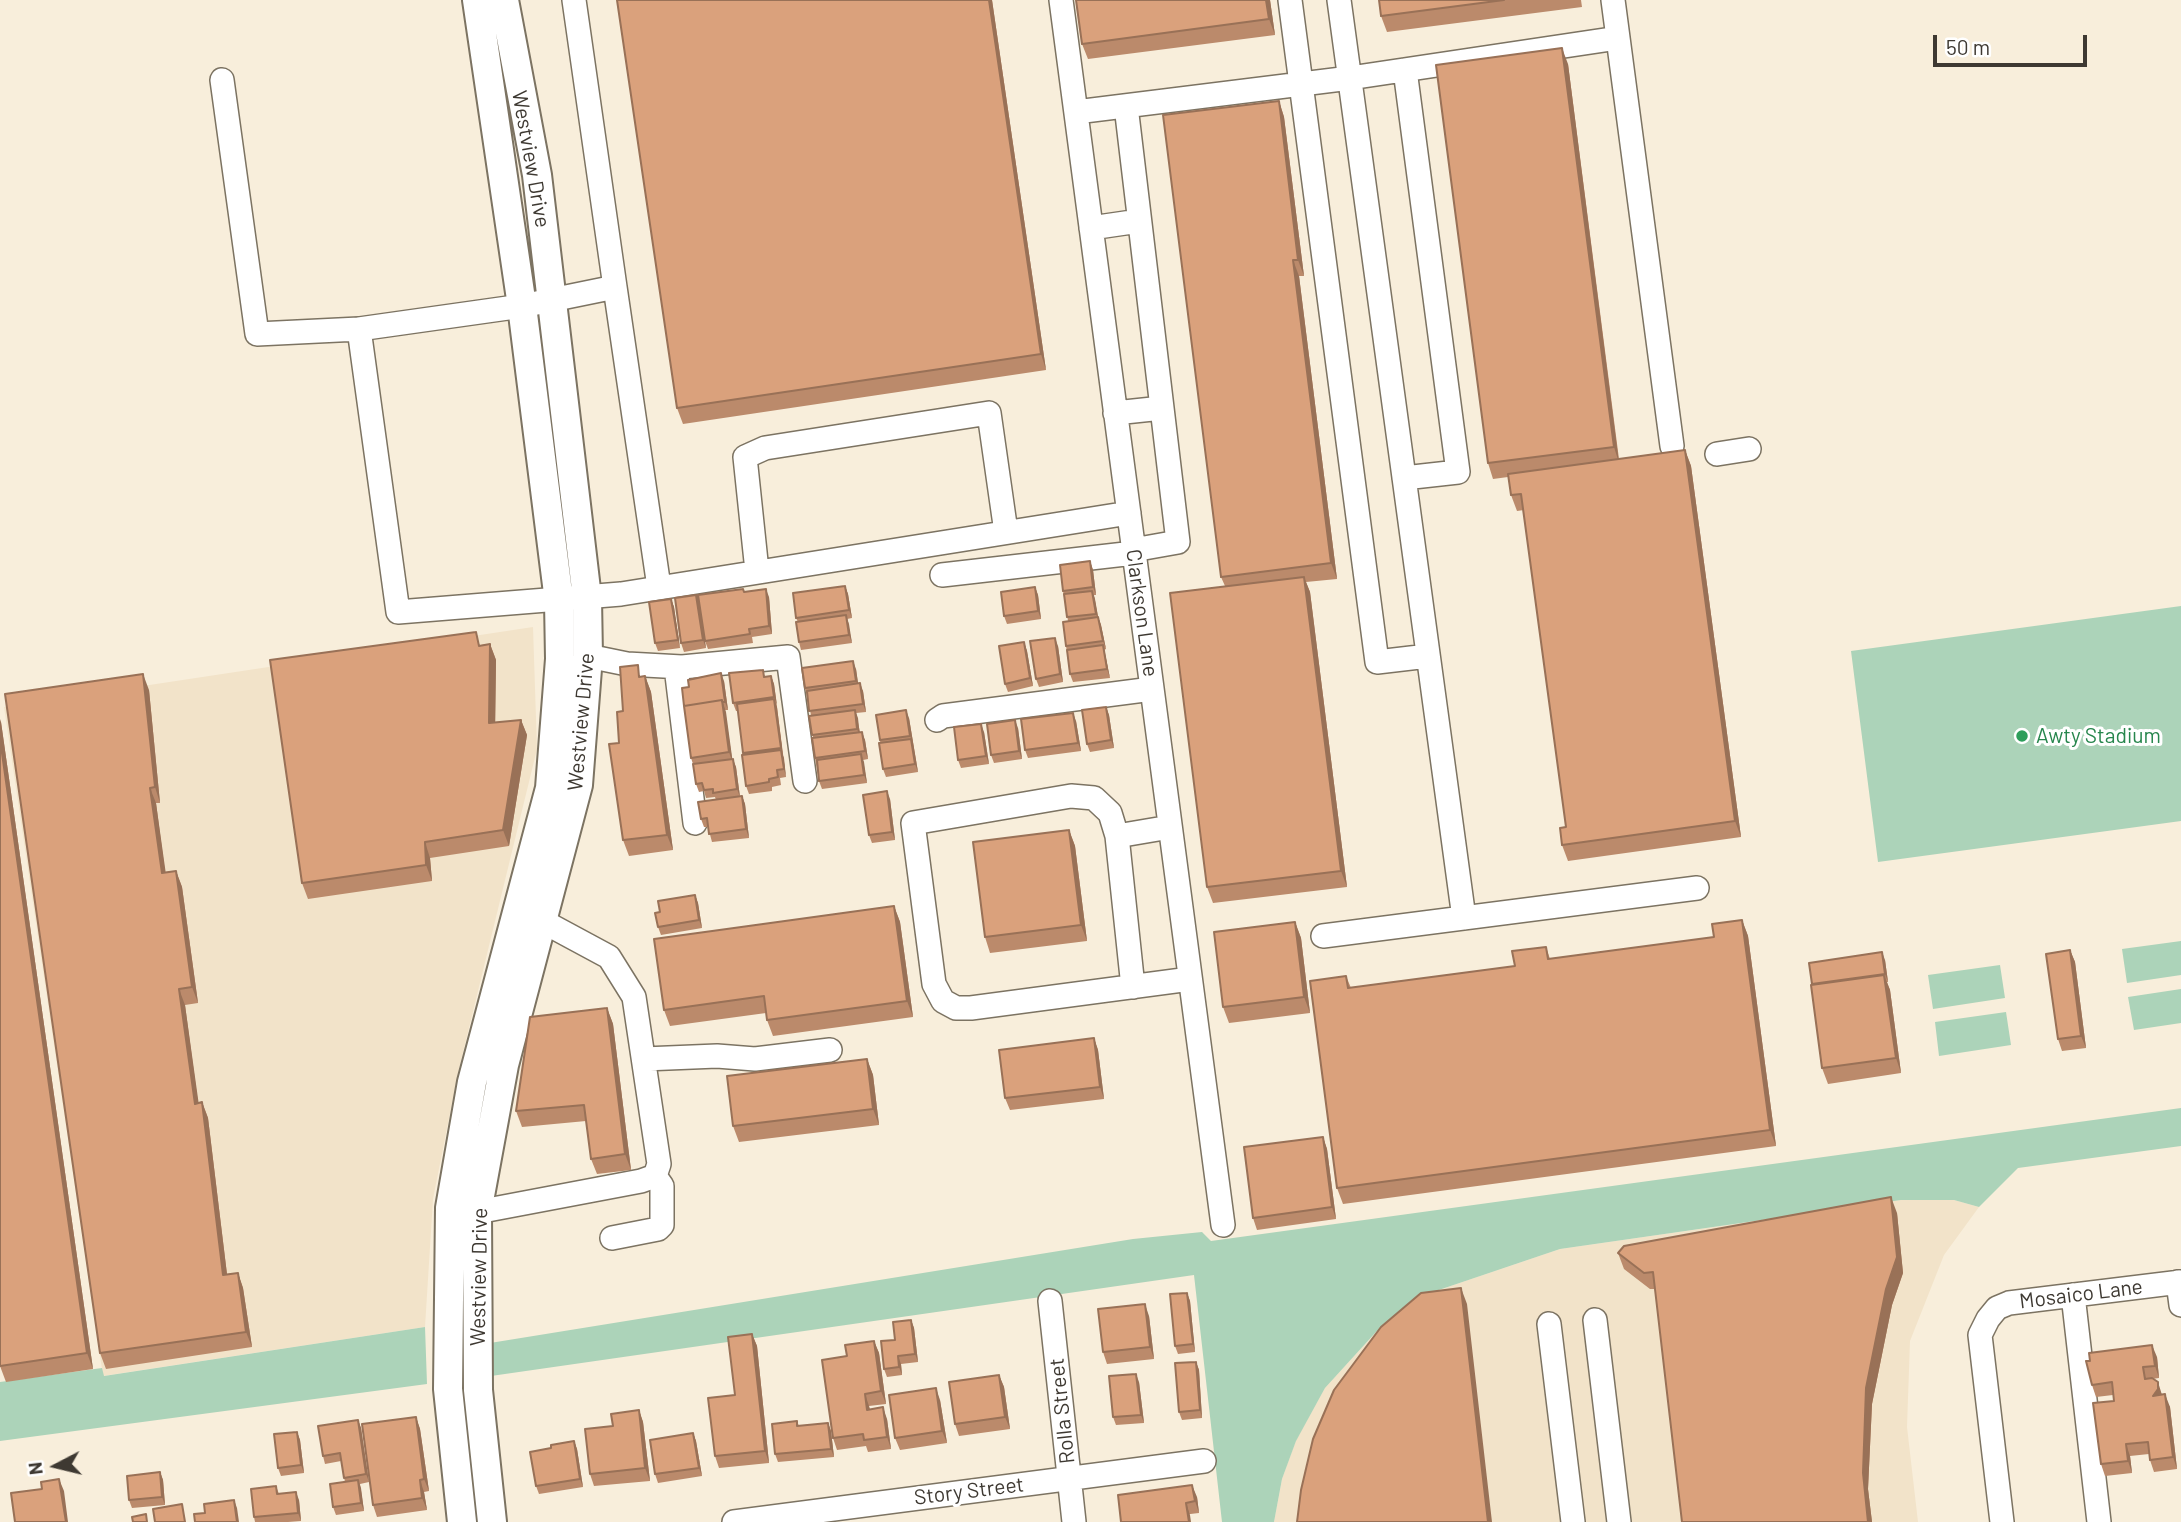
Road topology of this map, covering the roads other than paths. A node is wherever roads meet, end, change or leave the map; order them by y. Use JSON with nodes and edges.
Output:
{"nodes":[{"id":1,"x":477,"y":0,"type":"edge"},
{"id":2,"x":505,"y":0,"type":"edge"},
{"id":3,"x":574,"y":0,"type":"edge"},
{"id":4,"x":1061,"y":0,"type":"edge"},
{"id":5,"x":1290,"y":0,"type":"edge"},
{"id":6,"x":1339,"y":0,"type":"edge"},
{"id":7,"x":1613,"y":0,"type":"edge"},
{"id":8,"x":1618,"y":38,"type":"junction"},
{"id":9,"x":1405,"y":70,"type":"junction"},
{"id":10,"x":1350,"y":78,"type":"junction"},
{"id":11,"x":222,"y":80,"type":"dead end"},
{"id":12,"x":1302,"y":84,"type":"junction"},
{"id":13,"x":1126,"y":106,"type":"junction"},
{"id":14,"x":1076,"y":112,"type":"junction"},
{"id":15,"x":1139,"y":221,"type":"junction"},
{"id":16,"x":1091,"y":228,"type":"junction"},
{"id":17,"x":615,"y":287,"type":"junction"},
{"id":18,"x":552,"y":300,"type":"junction"},
{"id":19,"x":522,"y":306,"type":"junction"},
{"id":20,"x":359,"y":329,"type":"junction"},
{"id":21,"x":1162,"y":408,"type":"junction"},
{"id":22,"x":1115,"y":413,"type":"junction"},
{"id":23,"x":1672,"y":446,"type":"dead end"},
{"id":24,"x":1749,"y":449,"type":"dead end"},
{"id":25,"x":1717,"y":454,"type":"dead end"},
{"id":26,"x":1404,"y":478,"type":"junction"},
{"id":27,"x":1129,"y":513,"type":"junction"},
{"id":28,"x":1006,"y":532,"type":"junction"},
{"id":29,"x":1134,"y":552,"type":"junction"},
{"id":30,"x":757,"y":571,"type":"junction"},
{"id":31,"x":942,"y":575,"type":"dead end"},
{"id":32,"x":659,"y":587,"type":"junction"},
{"id":33,"x":587,"y":598,"type":"junction"},
{"id":34,"x":559,"y":601,"type":"junction"},
{"id":35,"x":588,"y":656,"type":"junction"},
{"id":36,"x":1428,"y":656,"type":"junction"},
{"id":37,"x":676,"y":667,"type":"junction"},
{"id":38,"x":1152,"y":689,"type":"junction"},
{"id":39,"x":937,"y":720,"type":"dead end"},
{"id":40,"x":805,"y":781,"type":"dead end"},
{"id":41,"x":695,"y":823,"type":"dead end"},
{"id":42,"x":1170,"y":827,"type":"junction"},
{"id":43,"x":1117,"y":836,"type":"junction"},
{"id":44,"x":1697,"y":888,"type":"dead end"},
{"id":45,"x":1464,"y":918,"type":"junction"},
{"id":46,"x":544,"y":922,"type":"junction"},
{"id":47,"x":1323,"y":936,"type":"dead end"},
{"id":48,"x":1190,"y":979,"type":"junction"},
{"id":49,"x":1133,"y":987,"type":"junction"},
{"id":50,"x":830,"y":1049,"type":"dead end"},
{"id":51,"x":644,"y":1059,"type":"junction"},
{"id":52,"x":655,"y":1176,"type":"junction"},
{"id":53,"x":477,"y":1212,"type":"junction"},
{"id":54,"x":1223,"y":1225,"type":"dead end"},
{"id":55,"x":612,"y":1238,"type":"dead end"},
{"id":56,"x":2180,"y":1290,"type":"edge"},
{"id":57,"x":2073,"y":1295,"type":"junction"},
{"id":58,"x":1050,"y":1301,"type":"dead end"},
{"id":59,"x":1595,"y":1320,"type":"dead end"},
{"id":60,"x":1549,"y":1324,"type":"dead end"},
{"id":61,"x":1204,"y":1461,"type":"dead end"},
{"id":62,"x":1069,"y":1478,"type":"junction"},
{"id":63,"x":462,"y":1522,"type":"edge"},
{"id":64,"x":492,"y":1522,"type":"edge"},
{"id":65,"x":734,"y":1522,"type":"edge"},
{"id":66,"x":1074,"y":1522,"type":"edge"},
{"id":67,"x":1573,"y":1522,"type":"edge"},
{"id":68,"x":1619,"y":1522,"type":"edge"},
{"id":69,"x":2003,"y":1522,"type":"edge"},
{"id":70,"x":2099,"y":1522,"type":"edge"}],
"edges":[{"from":1,"to":19,"type":"main road","name":"Westview Drive"},
{"from":2,"to":18,"type":"main road","name":"Westview Drive"},
{"from":3,"to":17,"type":"street"},
{"from":4,"to":14,"type":"street","name":"Clarkson Lane"},
{"from":5,"to":12,"type":"street"},
{"from":6,"to":10,"type":"street"},
{"from":7,"to":8,"type":"street"},
{"from":8,"to":9,"type":"street"},
{"from":8,"to":23,"type":"street"},
{"from":9,"to":10,"type":"street"},
{"from":9,"to":26,"type":"street"},
{"from":10,"to":12,"type":"street"},
{"from":10,"to":26,"type":"street"},
{"from":11,"to":20,"type":"street"},
{"from":12,"to":13,"type":"street"},
{"from":12,"to":36,"type":"street"},
{"from":13,"to":14,"type":"street"},
{"from":13,"to":15,"type":"street"},
{"from":14,"to":16,"type":"street","name":"Clarkson Lane"},
{"from":15,"to":16,"type":"street"},
{"from":15,"to":21,"type":"street"},
{"from":16,"to":22,"type":"street","name":"Clarkson Lane"},
{"from":17,"to":18,"type":"street"},
{"from":17,"to":32,"type":"street"},
{"from":18,"to":19,"type":"street"},
{"from":18,"to":33,"type":"main road","name":"Westview Drive"},
{"from":19,"to":20,"type":"street"},
{"from":19,"to":34,"type":"main road","name":"Westview Drive"},
{"from":20,"to":34,"type":"street"},
{"from":21,"to":22,"type":"street"},
{"from":21,"to":29,"type":"street"},
{"from":22,"to":27,"type":"street","name":"Clarkson Lane"},
{"from":24,"to":25,"type":"street"},
{"from":26,"to":36,"type":"street"},
{"from":27,"to":28,"type":"street"},
{"from":27,"to":29,"type":"street","name":"Clarkson Lane"},
{"from":28,"to":30,"type":"street"},
{"from":28,"to":30,"type":"street"},
{"from":29,"to":31,"type":"street"},
{"from":29,"to":38,"type":"street","name":"Clarkson Lane"},
{"from":30,"to":32,"type":"street"},
{"from":32,"to":33,"type":"street"},
{"from":33,"to":34,"type":"street"},
{"from":33,"to":35,"type":"main road","name":"Westview Drive"},
{"from":34,"to":63,"type":"main road","name":"Westview Drive"},
{"from":35,"to":37,"type":"street"},
{"from":35,"to":46,"type":"main road","name":"Westview Drive"},
{"from":36,"to":45,"type":"street"},
{"from":37,"to":40,"type":"street"},
{"from":37,"to":41,"type":"street"},
{"from":38,"to":39,"type":"street"},
{"from":38,"to":42,"type":"street","name":"Clarkson Lane"},
{"from":42,"to":43,"type":"street"},
{"from":42,"to":48,"type":"street","name":"Clarkson Lane"},
{"from":43,"to":49,"type":"street"},
{"from":43,"to":49,"type":"street"},
{"from":44,"to":45,"type":"street"},
{"from":45,"to":47,"type":"street"},
{"from":46,"to":51,"type":"street"},
{"from":46,"to":53,"type":"main road","name":"Westview Drive"},
{"from":48,"to":49,"type":"street"},
{"from":48,"to":54,"type":"street","name":"Clarkson Lane"},
{"from":50,"to":51,"type":"street"},
{"from":51,"to":52,"type":"street"},
{"from":52,"to":53,"type":"street"},
{"from":52,"to":55,"type":"street"},
{"from":53,"to":64,"type":"main road","name":"Westview Drive"},
{"from":56,"to":57,"type":"street","name":"Mosaico Lane"},
{"from":57,"to":69,"type":"street","name":"Mosaico Lane"},
{"from":57,"to":70,"type":"street"},
{"from":58,"to":62,"type":"street","name":"Rolla Street"},
{"from":59,"to":68,"type":"street"},
{"from":60,"to":67,"type":"street"},
{"from":61,"to":62,"type":"street","name":"Story Street"},
{"from":62,"to":65,"type":"street","name":"Story Street"},
{"from":62,"to":66,"type":"street","name":"Rolla Street"}]}
